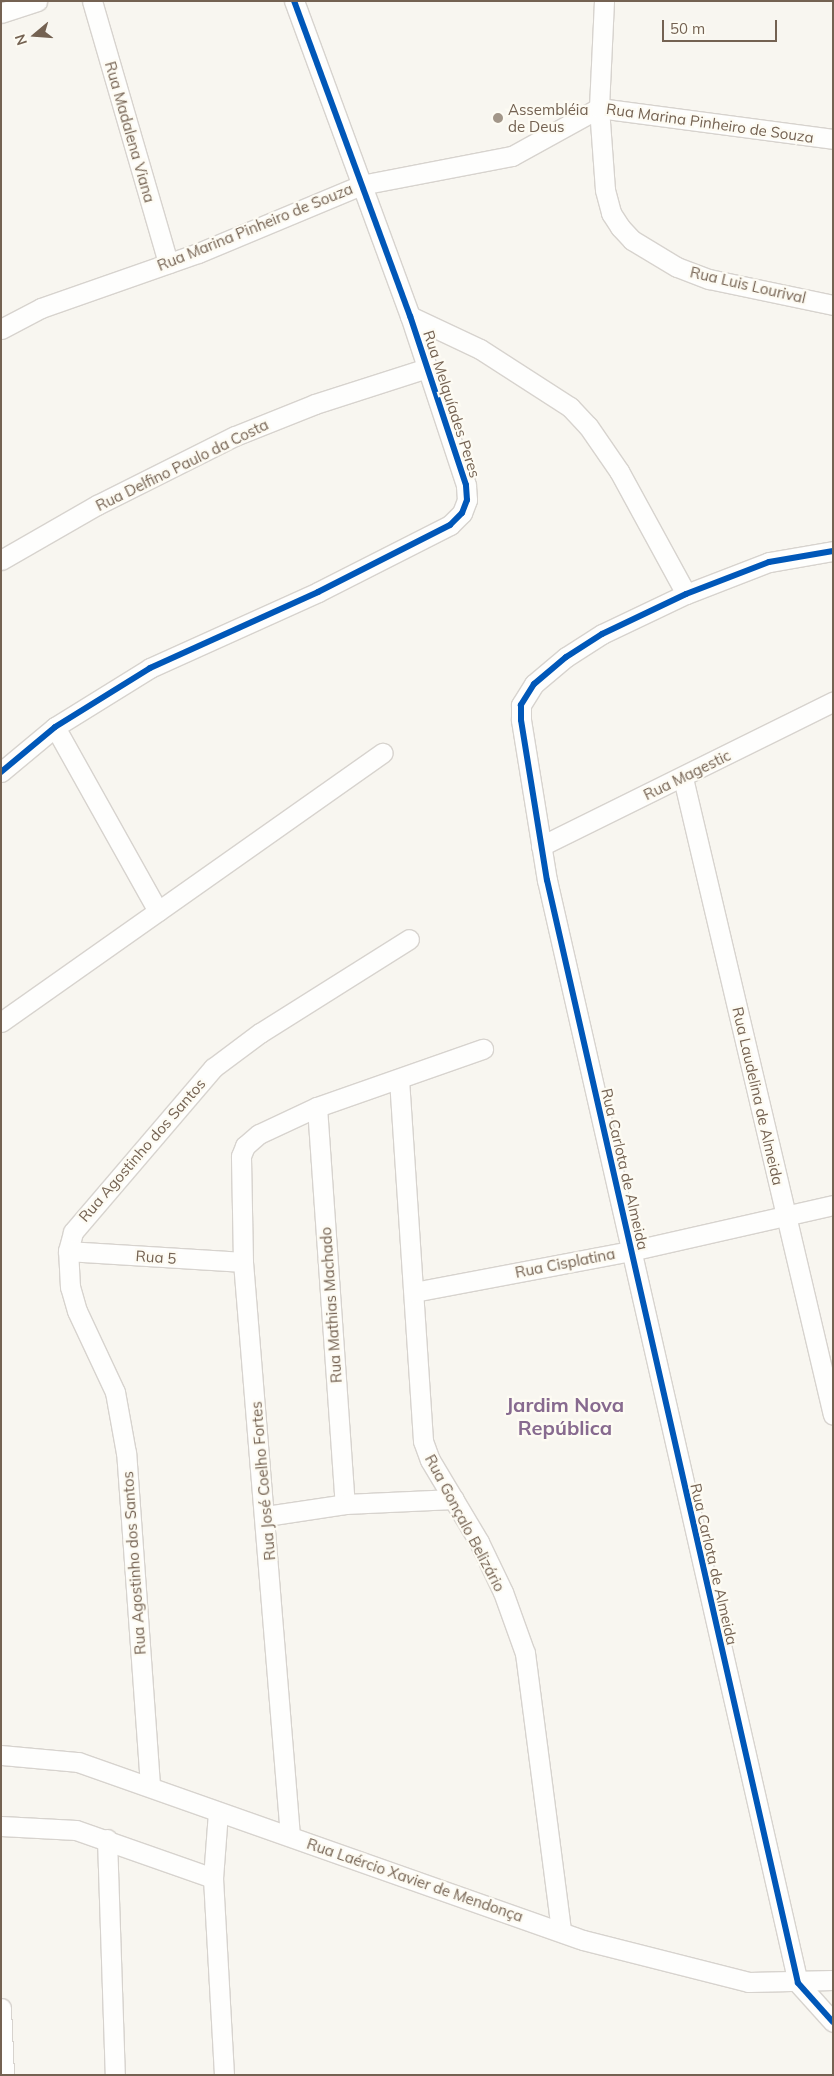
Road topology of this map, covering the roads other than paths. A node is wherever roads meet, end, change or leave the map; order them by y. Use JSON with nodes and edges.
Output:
{"nodes":[{"id":1,"x":37,"y":1,"type":"edge"},
{"id":2,"x":92,"y":1,"type":"edge"},
{"id":3,"x":294,"y":1,"type":"edge"},
{"id":4,"x":604,"y":1,"type":"edge"},
{"id":5,"x":1,"y":14,"type":"edge"},
{"id":6,"x":599,"y":108,"type":"junction"},
{"id":7,"x":833,"y":139,"type":"edge"},
{"id":8,"x":361,"y":185,"type":"junction"},
{"id":9,"x":168,"y":263,"type":"junction"},
{"id":10,"x":833,"y":305,"type":"edge"},
{"id":11,"x":410,"y":316,"type":"junction"},
{"id":12,"x":1,"y":329,"type":"edge"},
{"id":13,"x":427,"y":368,"type":"junction"},
{"id":14,"x":833,"y":551,"type":"edge"},
{"id":15,"x":1,"y":560,"type":"edge"},
{"id":16,"x":686,"y":594,"type":"junction"},
{"id":17,"x":833,"y":702,"type":"edge"},
{"id":18,"x":55,"y":727,"type":"junction"},
{"id":19,"x":383,"y":753,"type":"dead end"},
{"id":20,"x":1,"y":772,"type":"edge"},
{"id":21,"x":683,"y":778,"type":"junction"},
{"id":22,"x":540,"y":846,"type":"junction"},
{"id":23,"x":158,"y":911,"type":"junction"},
{"id":24,"x":409,"y":939,"type":"dead end"},
{"id":25,"x":1,"y":1022,"type":"edge"},
{"id":26,"x":483,"y":1049,"type":"dead end"},
{"id":27,"x":399,"y":1079,"type":"junction"},
{"id":28,"x":317,"y":1106,"type":"junction"},
{"id":29,"x":833,"y":1204,"type":"edge"},
{"id":30,"x":786,"y":1216,"type":"junction"},
{"id":31,"x":68,"y":1251,"type":"junction"},
{"id":32,"x":631,"y":1251,"type":"junction"},
{"id":33,"x":243,"y":1262,"type":"junction"},
{"id":34,"x":414,"y":1292,"type":"junction"},
{"id":35,"x":833,"y":1415,"type":"edge"},
{"id":36,"x":454,"y":1499,"type":"junction"},
{"id":37,"x":345,"y":1504,"type":"junction"},
{"id":38,"x":266,"y":1516,"type":"junction"},
{"id":39,"x":1,"y":1755,"type":"edge"},
{"id":40,"x":150,"y":1785,"type":"junction"},
{"id":41,"x":218,"y":1812,"type":"junction"},
{"id":42,"x":1,"y":1826,"type":"edge"},
{"id":43,"x":290,"y":1836,"type":"junction"},
{"id":44,"x":107,"y":1839,"type":"junction"},
{"id":45,"x":213,"y":1878,"type":"junction"},
{"id":46,"x":560,"y":1931,"type":"junction"},
{"id":47,"x":833,"y":1980,"type":"edge"},
{"id":48,"x":798,"y":1982,"type":"junction"},
{"id":49,"x":1,"y":2008,"type":"edge"},
{"id":50,"x":833,"y":2022,"type":"edge"},
{"id":51,"x":4,"y":2075,"type":"edge"},
{"id":52,"x":115,"y":2075,"type":"edge"},
{"id":53,"x":224,"y":2075,"type":"edge"}],
"edges":[{"from":1,"to":5,"type":"street"},
{"from":2,"to":9,"type":"street","name":"Rua Madalena Viana"},
{"from":3,"to":8,"type":"street","name":"Rua Melquíades Peres"},
{"from":4,"to":6,"type":"street","name":"Rua Luis Lourival"},
{"from":6,"to":7,"type":"street","name":"Rua Marina Pinheiro de Souza"},
{"from":6,"to":8,"type":"street","name":"Rua Marina Pinheiro de Souza"},
{"from":6,"to":10,"type":"street","name":"Rua Luis Lourival"},
{"from":8,"to":9,"type":"street","name":"Rua Marina Pinheiro de Souza"},
{"from":8,"to":11,"type":"street","name":"Rua Melquíades Peres"},
{"from":9,"to":12,"type":"street","name":"Rua Marina Pinheiro de Souza"},
{"from":11,"to":13,"type":"street","name":"Rua Melquíades Peres"},
{"from":11,"to":16,"type":"street"},
{"from":13,"to":15,"type":"street","name":"Rua Delfino Paulo da Costa"},
{"from":13,"to":18,"type":"street","name":"Rua Melquíades Peres"},
{"from":14,"to":16,"type":"street","name":"Rua Carlota de Almeida"},
{"from":16,"to":22,"type":"street","name":"Rua Carlota de Almeida"},
{"from":17,"to":21,"type":"street","name":"Rua Magestic"},
{"from":18,"to":20,"type":"street","name":"Rua Melquíades Peres"},
{"from":18,"to":23,"type":"street"},
{"from":19,"to":23,"type":"street"},
{"from":21,"to":22,"type":"street","name":"Rua Magestic"},
{"from":21,"to":30,"type":"street","name":"Rua Laudelina de Almeida"},
{"from":22,"to":32,"type":"street","name":"Rua Carlota de Almeida"},
{"from":23,"to":25,"type":"street"},
{"from":24,"to":31,"type":"street","name":"Rua Agostinho dos Santos"},
{"from":26,"to":27,"type":"street"},
{"from":27,"to":28,"type":"street"},
{"from":27,"to":34,"type":"street","name":"Rua Gonçalo Belizário"},
{"from":28,"to":33,"type":"street","name":"Rua José Coelho Fortes"},
{"from":28,"to":37,"type":"street","name":"Rua Mathias Machado"},
{"from":29,"to":30,"type":"street","name":"Rua Cisplatina"},
{"from":30,"to":32,"type":"street","name":"Rua Cisplatina"},
{"from":30,"to":35,"type":"street","name":"Rua Laudelina de Almeida"},
{"from":31,"to":33,"type":"street","name":"Rua 5"},
{"from":31,"to":40,"type":"street","name":"Rua Agostinho dos Santos"},
{"from":32,"to":34,"type":"street","name":"Rua Cisplatina"},
{"from":32,"to":48,"type":"street","name":"Rua Carlota de Almeida"},
{"from":33,"to":38,"type":"street","name":"Rua José Coelho Fortes"},
{"from":34,"to":36,"type":"street","name":"Rua Gonçalo Belizário"},
{"from":36,"to":37,"type":"street"},
{"from":36,"to":46,"type":"street","name":"Rua Gonçalo Belizário"},
{"from":37,"to":38,"type":"street"},
{"from":38,"to":43,"type":"street","name":"Rua José Coelho Fortes"},
{"from":39,"to":40,"type":"street","name":"Rua Laércio Xavier de Mendonça"},
{"from":40,"to":41,"type":"street","name":"Rua Laércio Xavier de Mendonça"},
{"from":41,"to":43,"type":"street","name":"Rua Laércio Xavier de Mendonça"},
{"from":41,"to":45,"type":"street"},
{"from":42,"to":44,"type":"street"},
{"from":43,"to":46,"type":"street","name":"Rua Laércio Xavier de Mendonça"},
{"from":44,"to":45,"type":"street"},
{"from":44,"to":52,"type":"street"},
{"from":45,"to":53,"type":"street"},
{"from":46,"to":48,"type":"street","name":"Rua Laércio Xavier de Mendonça"},
{"from":47,"to":48,"type":"street","name":"Rua Laércio Xavier de Mendonça"},
{"from":48,"to":50,"type":"street"},
{"from":49,"to":51,"type":"street"}]}
